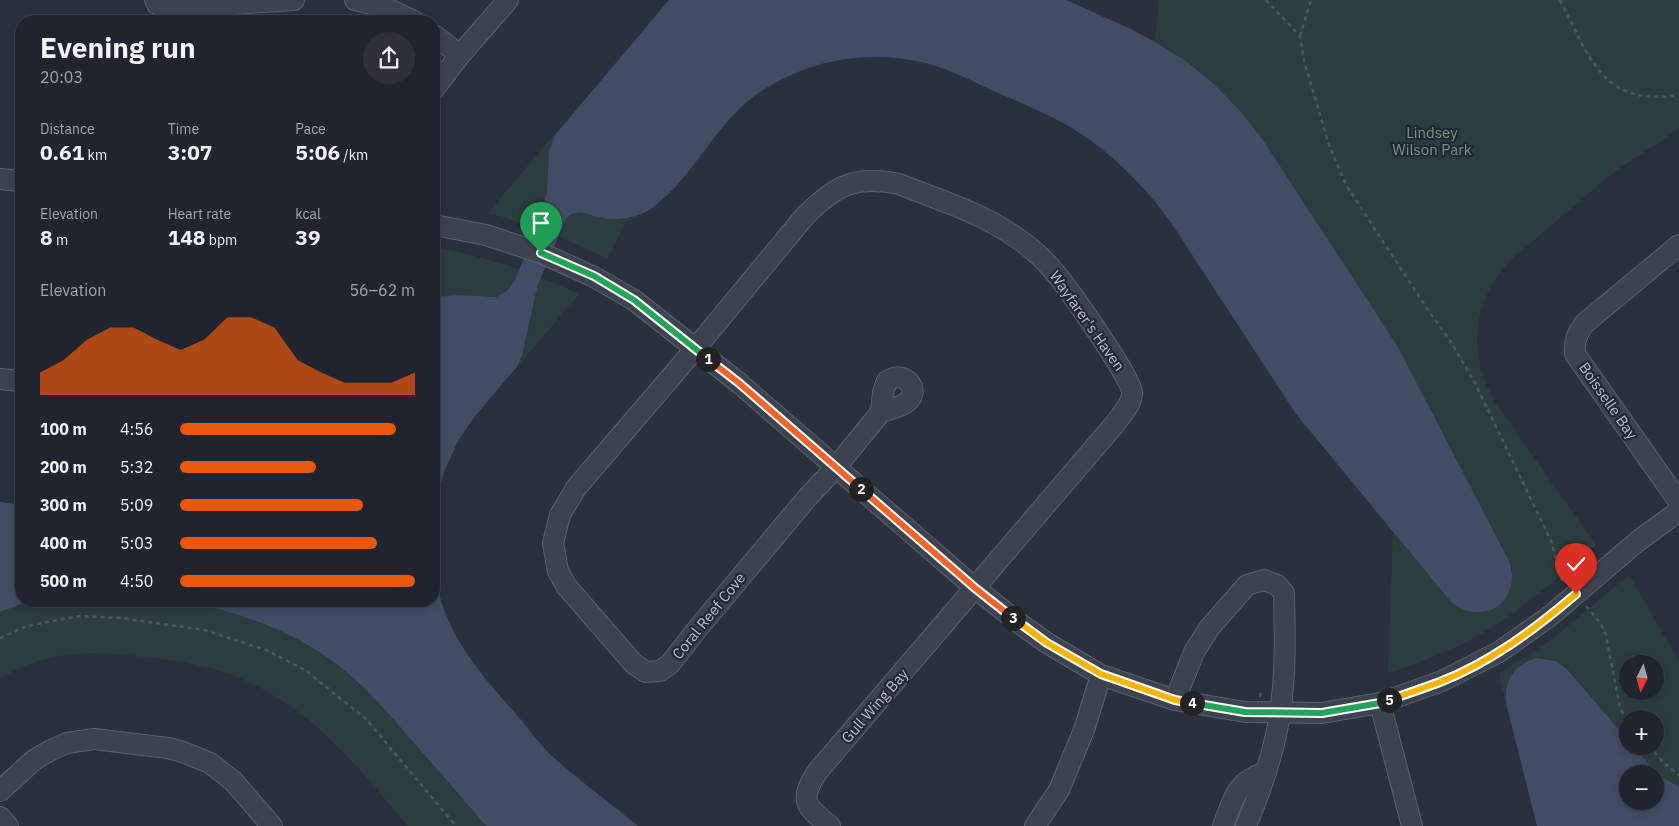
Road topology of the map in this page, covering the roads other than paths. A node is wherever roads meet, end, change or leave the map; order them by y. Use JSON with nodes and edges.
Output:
{"nodes":[{"id":1,"x":155,"y":0,"type":"edge"},
{"id":2,"x":294,"y":0,"type":"edge"},
{"id":3,"x":356,"y":0,"type":"edge"},
{"id":4,"x":508,"y":0,"type":"edge"},
{"id":5,"x":401,"y":15,"type":"edge"},
{"id":6,"x":440,"y":40,"type":"edge"},
{"id":7,"x":460,"y":55,"type":"junction"},
{"id":8,"x":440,"y":81,"type":"edge"},
{"id":9,"x":0,"y":179,"type":"edge"},
{"id":10,"x":15,"y":180,"type":"edge"},
{"id":11,"x":440,"y":226,"type":"edge"},
{"id":12,"x":1679,"y":245,"type":"edge"},
{"id":13,"x":696,"y":349,"type":"junction"},
{"id":14,"x":0,"y":379,"type":"edge"},
{"id":15,"x":15,"y":380,"type":"edge"},
{"id":16,"x":881,"y":412,"type":"dead end"},
{"id":17,"x":836,"y":467,"type":"junction"},
{"id":18,"x":1679,"y":502,"type":"edge"},
{"id":19,"x":1679,"y":511,"type":"edge"},
{"id":20,"x":975,"y":588,"type":"junction"},
{"id":21,"x":1101,"y":674,"type":"junction"},
{"id":22,"x":1175,"y":700,"type":"junction"},
{"id":23,"x":1380,"y":703,"type":"junction"},
{"id":24,"x":1280,"y":713,"type":"junction"},
{"id":25,"x":1266,"y":772,"type":"junction"},
{"id":26,"x":0,"y":791,"type":"edge"},
{"id":27,"x":0,"y":817,"type":"edge"},
{"id":28,"x":8,"y":826,"type":"edge"},
{"id":29,"x":272,"y":826,"type":"edge"},
{"id":30,"x":830,"y":826,"type":"edge"},
{"id":31,"x":1035,"y":826,"type":"edge"},
{"id":32,"x":1223,"y":826,"type":"edge"},
{"id":33,"x":1246,"y":826,"type":"edge"},
{"id":34,"x":1412,"y":826,"type":"edge"}],
"edges":[{"from":1,"to":2,"type":"street"},
{"from":3,"to":5,"type":"street"},
{"from":4,"to":7,"type":"street"},
{"from":6,"to":7,"type":"street"},
{"from":7,"to":8,"type":"street"},
{"from":9,"to":10,"type":"street"},
{"from":11,"to":13,"type":"street"},
{"from":12,"to":18,"type":"street","name":"Boisselle Bay"},
{"from":13,"to":17,"type":"street"},
{"from":13,"to":17,"type":"street","name":"Coral Reef Cove"},
{"from":13,"to":20,"type":"street","name":"Wayfarer's Haven"},
{"from":14,"to":15,"type":"street"},
{"from":16,"to":17,"type":"street"},
{"from":17,"to":20,"type":"street"},
{"from":19,"to":23,"type":"street"},
{"from":20,"to":21,"type":"street"},
{"from":20,"to":30,"type":"street","name":"Gull Wing Bay"},
{"from":21,"to":22,"type":"street"},
{"from":21,"to":31,"type":"street"},
{"from":22,"to":24,"type":"street"},
{"from":22,"to":24,"type":"street"},
{"from":23,"to":24,"type":"street"},
{"from":23,"to":34,"type":"street"},
{"from":24,"to":25,"type":"street"},
{"from":25,"to":32,"type":"street"},
{"from":25,"to":33,"type":"street"},
{"from":26,"to":29,"type":"street"},
{"from":27,"to":28,"type":"street"}]}
